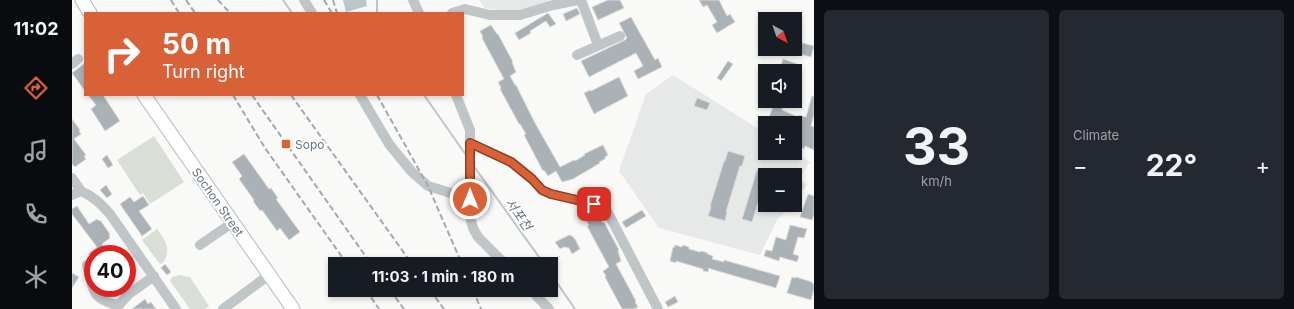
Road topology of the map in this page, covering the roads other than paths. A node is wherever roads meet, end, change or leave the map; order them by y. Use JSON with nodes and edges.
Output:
{"nodes":[{"id":1,"x":82,"y":0,"type":"edge"},
{"id":2,"x":304,"y":0,"type":"edge"},
{"id":3,"x":413,"y":0,"type":"edge"},
{"id":4,"x":580,"y":0,"type":"edge"},
{"id":5,"x":89,"y":12,"type":"edge"},
{"id":6,"x":311,"y":12,"type":"edge"},
{"id":7,"x":419,"y":12,"type":"edge"},
{"id":8,"x":455,"y":12,"type":"edge"},
{"id":9,"x":620,"y":36,"type":"dead end"},
{"id":10,"x":598,"y":45,"type":"junction"},
{"id":11,"x":577,"y":55,"type":"dead end"},
{"id":12,"x":145,"y":96,"type":"edge"},
{"id":13,"x":361,"y":96,"type":"edge"},
{"id":14,"x":456,"y":96,"type":"edge"},
{"id":15,"x":470,"y":146,"type":"junction"},
{"id":16,"x":72,"y":178,"type":"edge"},
{"id":17,"x":77,"y":193,"type":"edge"},
{"id":18,"x":470,"y":199,"type":"junction"},
{"id":19,"x":232,"y":223,"type":"junction"},
{"id":20,"x":200,"y":245,"type":"dead end"},
{"id":21,"x":498,"y":257,"type":"edge"},
{"id":22,"x":269,"y":275,"type":"junction"},
{"id":23,"x":154,"y":276,"type":"junction"},
{"id":24,"x":98,"y":297,"type":"edge"},
{"id":25,"x":538,"y":297,"type":"edge"},
{"id":26,"x":116,"y":307,"type":"edge"},
{"id":27,"x":176,"y":309,"type":"edge"},
{"id":28,"x":223,"y":309,"type":"edge"},
{"id":29,"x":293,"y":309,"type":"edge"},
{"id":30,"x":549,"y":309,"type":"edge"},
{"id":31,"x":658,"y":309,"type":"edge"}],
"edges":[{"from":1,"to":5,"type":"main road"},
{"from":2,"to":6,"type":"street"},
{"from":3,"to":7,"type":"street"},
{"from":4,"to":8,"type":"street"},
{"from":4,"to":10,"type":"street"},
{"from":9,"to":10,"type":"street"},
{"from":10,"to":11,"type":"street"},
{"from":12,"to":19,"type":"main road","name":"Sochon Street"},
{"from":13,"to":18,"type":"street"},
{"from":14,"to":15,"type":"street"},
{"from":15,"to":18,"type":"street"},
{"from":15,"to":31,"type":"street"},
{"from":16,"to":17,"type":"street"},
{"from":17,"to":23,"type":"street"},
{"from":18,"to":21,"type":"street"},
{"from":19,"to":20,"type":"street"},
{"from":19,"to":22,"type":"main road","name":"Sochon Street"},
{"from":22,"to":28,"type":"street"},
{"from":22,"to":29,"type":"main road","name":"Sochon Street"},
{"from":23,"to":26,"type":"street"},
{"from":23,"to":27,"type":"street"},
{"from":24,"to":26,"type":"street"},
{"from":25,"to":30,"type":"street"}]}
